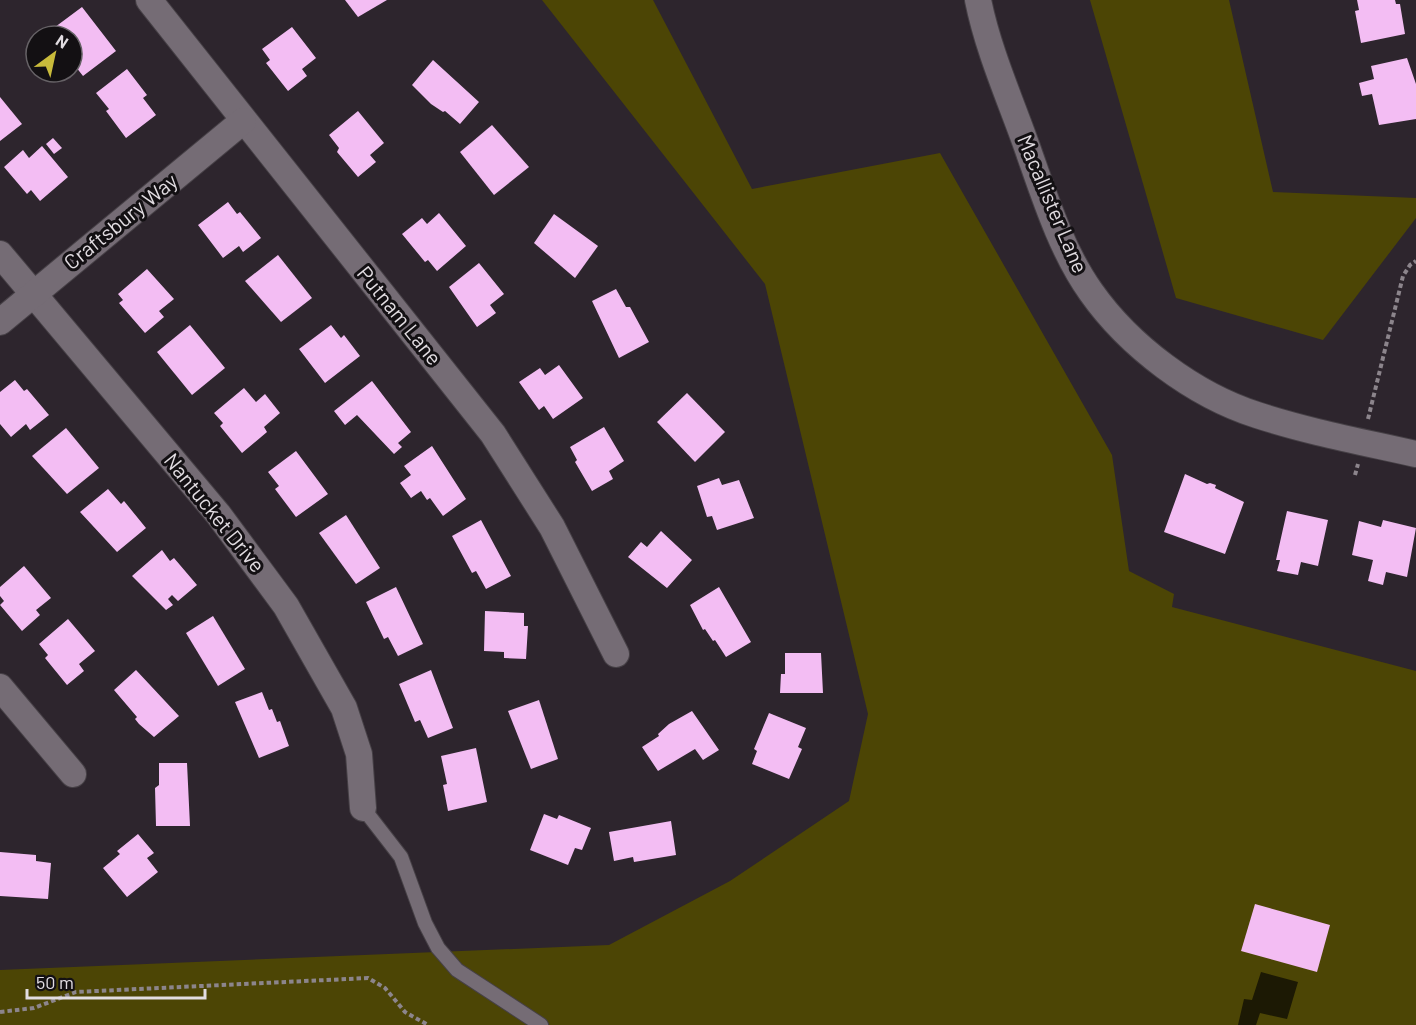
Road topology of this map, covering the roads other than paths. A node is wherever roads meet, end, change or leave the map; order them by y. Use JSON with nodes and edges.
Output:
{"nodes":[{"id":1,"x":149,"y":0,"type":"edge"},
{"id":2,"x":978,"y":0,"type":"edge"},
{"id":3,"x":243,"y":122,"type":"junction"},
{"id":4,"x":0,"y":254,"type":"edge"},
{"id":5,"x":33,"y":294,"type":"junction"},
{"id":6,"x":0,"y":322,"type":"edge"},
{"id":7,"x":1416,"y":454,"type":"edge"},
{"id":8,"x":616,"y":654,"type":"dead end"},
{"id":9,"x":0,"y":687,"type":"edge"},
{"id":10,"x":73,"y":774,"type":"dead end"},
{"id":11,"x":363,"y":808,"type":"joint"},
{"id":12,"x":542,"y":1025,"type":"edge"}],
"edges":[{"from":1,"to":3,"type":"street","name":"Putnam Lane"},
{"from":2,"to":7,"type":"street","name":"Macallister Lane"},
{"from":3,"to":5,"type":"street","name":"Craftsbury Way"},
{"from":3,"to":8,"type":"street","name":"Putnam Lane"},
{"from":4,"to":5,"type":"street","name":"Nantucket Drive"},
{"from":5,"to":6,"type":"street","name":"Craftsbury Way"},
{"from":5,"to":11,"type":"street","name":"Nantucket Drive"},
{"from":9,"to":10,"type":"street"},
{"from":11,"to":12,"type":"lane"}]}
